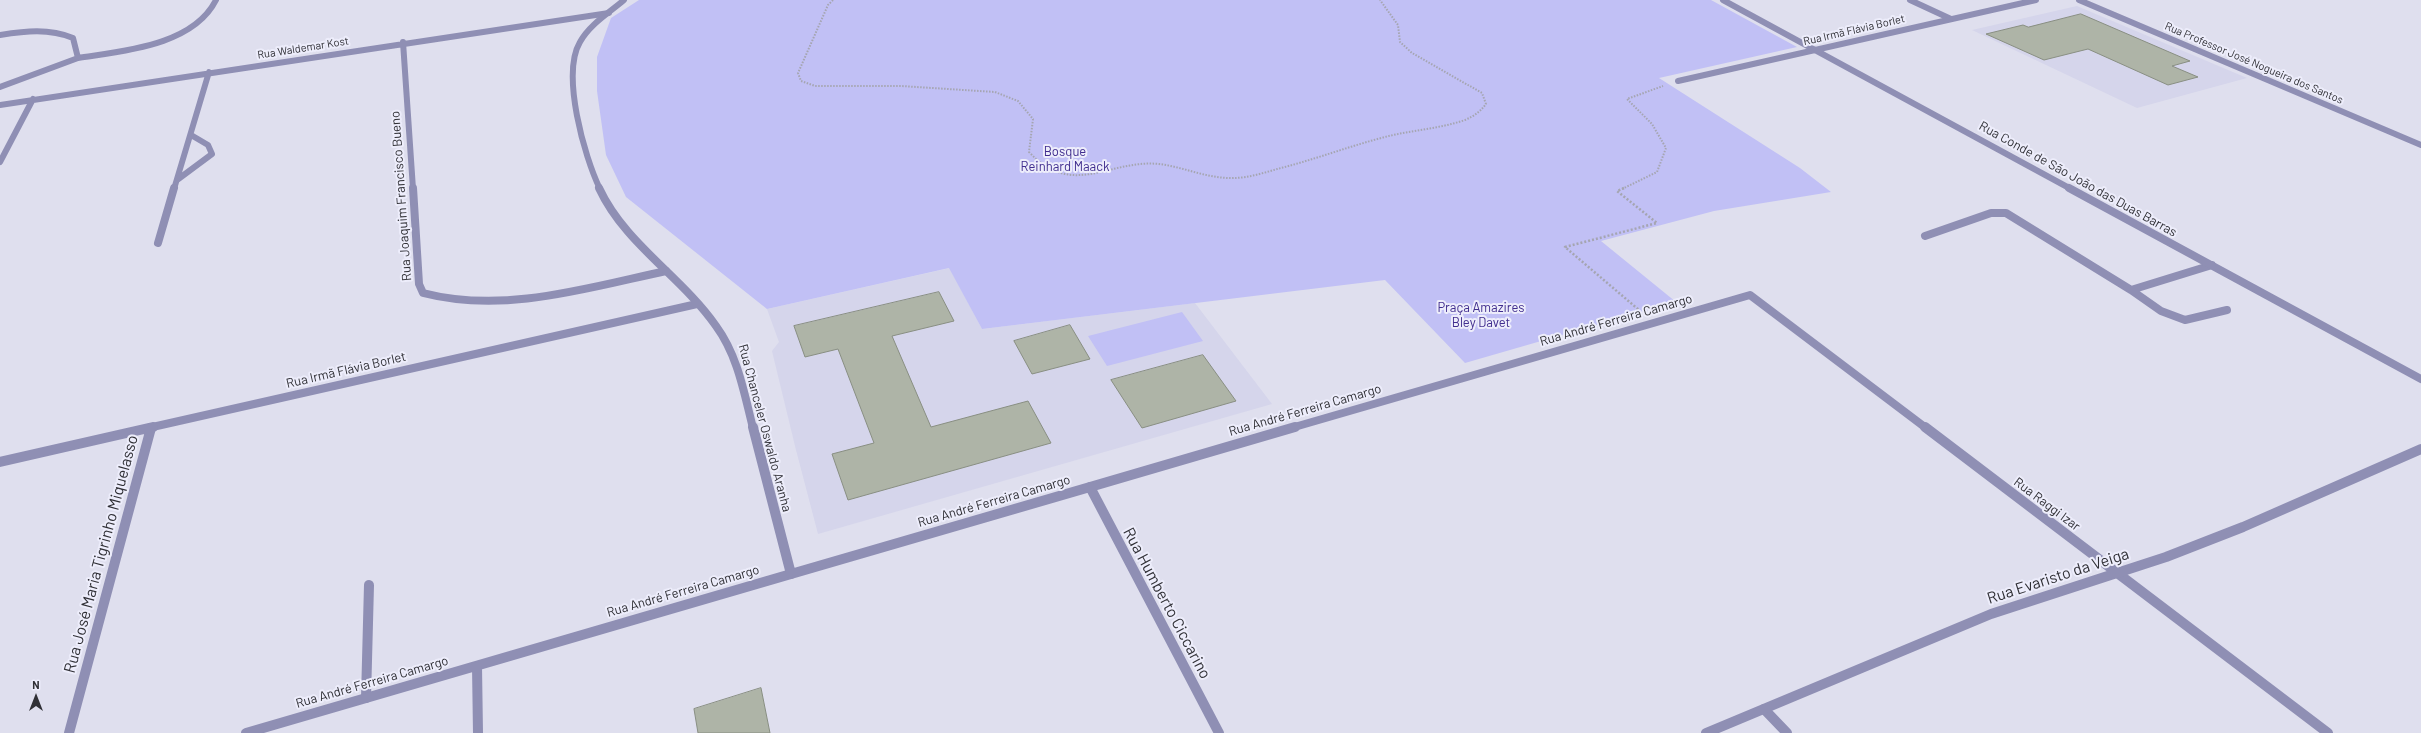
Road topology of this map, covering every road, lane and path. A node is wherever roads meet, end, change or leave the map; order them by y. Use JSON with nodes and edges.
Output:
{"nodes":[{"id":1,"x":216,"y":0,"type":"edge"},
{"id":2,"x":624,"y":0,"type":"edge"},
{"id":3,"x":833,"y":0,"type":"edge"},
{"id":4,"x":1380,"y":0,"type":"edge"},
{"id":5,"x":1724,"y":0,"type":"edge"},
{"id":6,"x":1910,"y":0,"type":"edge"},
{"id":7,"x":2036,"y":0,"type":"edge"},
{"id":8,"x":2079,"y":0,"type":"edge"},
{"id":9,"x":609,"y":13,"type":"junction"},
{"id":10,"x":1951,"y":19,"type":"junction"},
{"id":11,"x":0,"y":35,"type":"edge"},
{"id":12,"x":402,"y":42,"type":"junction"},
{"id":13,"x":1816,"y":50,"type":"junction"},
{"id":14,"x":78,"y":58,"type":"junction"},
{"id":15,"x":209,"y":72,"type":"junction"},
{"id":16,"x":1678,"y":81,"type":"joint"},
{"id":17,"x":0,"y":88,"type":"edge"},
{"id":18,"x":33,"y":100,"type":"junction"},
{"id":19,"x":0,"y":105,"type":"edge"},
{"id":20,"x":191,"y":135,"type":"junction"},
{"id":21,"x":2421,"y":145,"type":"edge"},
{"id":22,"x":0,"y":162,"type":"edge"},
{"id":23,"x":177,"y":180,"type":"junction"},
{"id":24,"x":1925,"y":236,"type":"dead end"},
{"id":25,"x":158,"y":243,"type":"dead end"},
{"id":26,"x":2212,"y":265,"type":"junction"},
{"id":27,"x":666,"y":271,"type":"junction"},
{"id":28,"x":2131,"y":290,"type":"junction"},
{"id":29,"x":1750,"y":295,"type":"joint"},
{"id":30,"x":697,"y":304,"type":"junction"},
{"id":31,"x":2227,"y":310,"type":"dead end"},
{"id":32,"x":1655,"y":323,"type":"junction"},
{"id":33,"x":2421,"y":379,"type":"edge"},
{"id":34,"x":151,"y":428,"type":"junction"},
{"id":35,"x":2421,"y":450,"type":"edge"},
{"id":36,"x":0,"y":462,"type":"edge"},
{"id":37,"x":1090,"y":487,"type":"junction"},
{"id":38,"x":2116,"y":572,"type":"junction"},
{"id":39,"x":791,"y":574,"type":"junction"},
{"id":40,"x":369,"y":585,"type":"dead end"},
{"id":41,"x":477,"y":666,"type":"junction"},
{"id":42,"x":366,"y":698,"type":"junction"},
{"id":43,"x":1764,"y":709,"type":"junction"},
{"id":44,"x":69,"y":733,"type":"edge"},
{"id":45,"x":246,"y":733,"type":"edge"},
{"id":46,"x":478,"y":733,"type":"edge"},
{"id":47,"x":1219,"y":733,"type":"edge"},
{"id":48,"x":1706,"y":733,"type":"edge"},
{"id":49,"x":1787,"y":733,"type":"edge"},
{"id":50,"x":2328,"y":733,"type":"edge"}],
"edges":[{"from":1,"to":14,"type":"street"},
{"from":2,"to":9,"type":"street","name":"Rua Chanceler Oswaldo Aranha"},
{"from":3,"to":4,"type":"path"},
{"from":5,"to":13,"type":"street","name":"Rua Conde de São João das Duas Barras"},
{"from":6,"to":10,"type":"street"},
{"from":7,"to":10,"type":"street","name":"Rua Irmã Flávia Borlet"},
{"from":8,"to":21,"type":"street","name":"Rua Professor José Nogueira dos Santos"},
{"from":9,"to":12,"type":"street","name":"Rua Waldemar Kost"},
{"from":9,"to":27,"type":"street","name":"Rua Chanceler Oswaldo Aranha"},
{"from":10,"to":13,"type":"street","name":"Rua Irmã Flávia Borlet"},
{"from":11,"to":14,"type":"street"},
{"from":12,"to":15,"type":"street","name":"Rua Waldemar Kost"},
{"from":12,"to":27,"type":"street","name":"Rua Joaquim Francisco Bueno"},
{"from":13,"to":16,"type":"street","name":"Rua Irmã Flávia Borlet"},
{"from":13,"to":26,"type":"street","name":"Rua Conde de São João das Duas Barras"},
{"from":14,"to":17,"type":"street"},
{"from":15,"to":18,"type":"street","name":"Rua Waldemar Kost"},
{"from":15,"to":20,"type":"street"},
{"from":16,"to":32,"type":"path"},
{"from":18,"to":19,"type":"street","name":"Rua Waldemar Kost"},
{"from":18,"to":22,"type":"street"},
{"from":20,"to":23,"type":"street"},
{"from":20,"to":23,"type":"street"},
{"from":23,"to":25,"type":"street"},
{"from":24,"to":28,"type":"street"},
{"from":26,"to":28,"type":"street"},
{"from":26,"to":33,"type":"street","name":"Rua Conde de São João das Duas Barras"},
{"from":27,"to":30,"type":"street","name":"Rua Chanceler Oswaldo Aranha"},
{"from":28,"to":31,"type":"street"},
{"from":29,"to":32,"type":"street","name":"Rua André Ferreira Camargo"},
{"from":29,"to":38,"type":"street","name":"Rua Raggi Izar"},
{"from":30,"to":34,"type":"street","name":"Rua Irmã Flávia Borlet"},
{"from":30,"to":39,"type":"street","name":"Rua Chanceler Oswaldo Aranha"},
{"from":32,"to":37,"type":"street","name":"Rua André Ferreira Camargo"},
{"from":34,"to":36,"type":"street","name":"Rua Irmã Flávia Borlet"},
{"from":34,"to":44,"type":"street","name":"Rua José Maria Tigrinho Miquelasso"},
{"from":35,"to":38,"type":"street","name":"Rua Evaristo da Veiga"},
{"from":37,"to":39,"type":"street","name":"Rua André Ferreira Camargo"},
{"from":37,"to":47,"type":"street","name":"Rua Humberto Ciccarino"},
{"from":38,"to":43,"type":"street","name":"Rua Evaristo da Veiga"},
{"from":38,"to":50,"type":"street","name":"Rua Raggi Izar"},
{"from":39,"to":41,"type":"street","name":"Rua André Ferreira Camargo"},
{"from":40,"to":42,"type":"street"},
{"from":41,"to":42,"type":"street","name":"Rua André Ferreira Camargo"},
{"from":41,"to":46,"type":"street"},
{"from":42,"to":45,"type":"street","name":"Rua André Ferreira Camargo"},
{"from":43,"to":48,"type":"street","name":"Rua Evaristo da Veiga"},
{"from":43,"to":49,"type":"street"}]}
